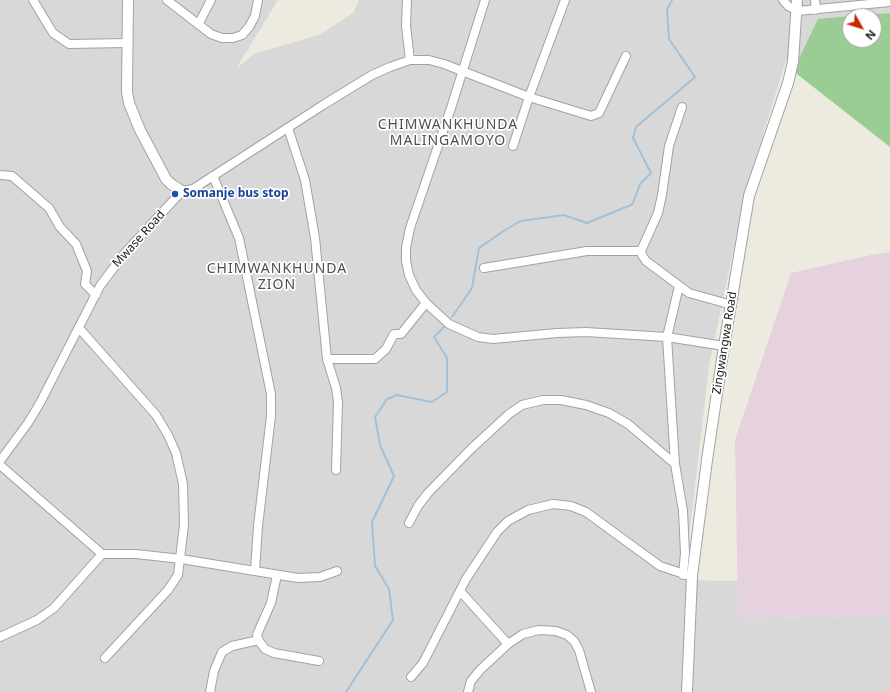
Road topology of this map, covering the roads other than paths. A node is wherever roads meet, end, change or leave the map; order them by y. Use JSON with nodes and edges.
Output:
{"nodes":[{"id":1,"x":33,"y":0,"type":"edge"},
{"id":2,"x":128,"y":0,"type":"edge"},
{"id":3,"x":167,"y":0,"type":"edge"},
{"id":4,"x":211,"y":0,"type":"edge"},
{"id":5,"x":258,"y":0,"type":"edge"},
{"id":6,"x":407,"y":0,"type":"edge"},
{"id":7,"x":485,"y":0,"type":"edge"},
{"id":8,"x":565,"y":0,"type":"edge"},
{"id":9,"x":783,"y":0,"type":"edge"},
{"id":10,"x":797,"y":0,"type":"edge"},
{"id":11,"x":815,"y":0,"type":"edge"},
{"id":12,"x":890,"y":2,"type":"edge"},
{"id":13,"x":816,"y":10,"type":"junction"},
{"id":14,"x":798,"y":11,"type":"junction"},
{"id":15,"x":199,"y":23,"type":"junction"},
{"id":16,"x":126,"y":43,"type":"junction"},
{"id":17,"x":626,"y":56,"type":"dead end"},
{"id":18,"x":410,"y":60,"type":"junction"},
{"id":19,"x":463,"y":71,"type":"junction"},
{"id":20,"x":529,"y":97,"type":"junction"},
{"id":21,"x":682,"y":107,"type":"dead end"},
{"id":22,"x":288,"y":128,"type":"junction"},
{"id":23,"x":513,"y":146,"type":"dead end"},
{"id":24,"x":0,"y":175,"type":"edge"},
{"id":25,"x":213,"y":176,"type":"junction"},
{"id":26,"x":182,"y":191,"type":"junction"},
{"id":27,"x":641,"y":251,"type":"junction"},
{"id":28,"x":484,"y":268,"type":"dead end"},
{"id":29,"x":679,"y":286,"type":"junction"},
{"id":30,"x":96,"y":295,"type":"junction"},
{"id":31,"x":426,"y":303,"type":"junction"},
{"id":32,"x":732,"y":305,"type":"junction"},
{"id":33,"x":79,"y":328,"type":"junction"},
{"id":34,"x":666,"y":337,"type":"junction"},
{"id":35,"x":724,"y":346,"type":"junction"},
{"id":36,"x":327,"y":360,"type":"junction"},
{"id":37,"x":0,"y":461,"type":"edge"},
{"id":38,"x":675,"y":464,"type":"junction"},
{"id":39,"x":0,"y":465,"type":"edge"},
{"id":40,"x":336,"y":470,"type":"dead end"},
{"id":41,"x":409,"y":523,"type":"dead end"},
{"id":42,"x":102,"y":554,"type":"junction"},
{"id":43,"x":181,"y":559,"type":"junction"},
{"id":44,"x":255,"y":571,"type":"junction"},
{"id":45,"x":337,"y":571,"type":"dead end"},
{"id":46,"x":277,"y":575,"type":"junction"},
{"id":47,"x":687,"y":575,"type":"junction"},
{"id":48,"x":460,"y":591,"type":"junction"},
{"id":49,"x":0,"y":637,"type":"edge"},
{"id":50,"x":259,"y":640,"type":"junction"},
{"id":51,"x":508,"y":644,"type":"junction"},
{"id":52,"x":105,"y":658,"type":"dead end"},
{"id":53,"x":319,"y":661,"type":"dead end"},
{"id":54,"x":411,"y":677,"type":"dead end"},
{"id":55,"x":210,"y":692,"type":"edge"},
{"id":56,"x":468,"y":692,"type":"edge"},
{"id":57,"x":591,"y":692,"type":"edge"},
{"id":58,"x":687,"y":692,"type":"edge"}],
"edges":[{"from":1,"to":16,"type":"street"},
{"from":2,"to":16,"type":"street"},
{"from":3,"to":15,"type":"street"},
{"from":4,"to":15,"type":"street"},
{"from":5,"to":15,"type":"street"},
{"from":6,"to":18,"type":"street"},
{"from":7,"to":19,"type":"street"},
{"from":8,"to":20,"type":"street"},
{"from":9,"to":14,"type":"street"},
{"from":10,"to":14,"type":"street","name":"Zingwangwa Road"},
{"from":11,"to":13,"type":"street"},
{"from":12,"to":13,"type":"street"},
{"from":13,"to":14,"type":"street"},
{"from":14,"to":32,"type":"street","name":"Zingwangwa Road"},
{"from":16,"to":26,"type":"street"},
{"from":17,"to":20,"type":"street","name":"Mwase Road"},
{"from":18,"to":19,"type":"street","name":"Mwase Road"},
{"from":18,"to":22,"type":"street","name":"Mwase Road"},
{"from":19,"to":20,"type":"street","name":"Mwase Road"},
{"from":19,"to":31,"type":"street"},
{"from":20,"to":23,"type":"street"},
{"from":21,"to":27,"type":"street"},
{"from":22,"to":25,"type":"street","name":"Mwase Road"},
{"from":22,"to":36,"type":"street"},
{"from":24,"to":30,"type":"street"},
{"from":25,"to":26,"type":"street","name":"Mwase Road"},
{"from":25,"to":44,"type":"street"},
{"from":26,"to":30,"type":"street","name":"Mwase Road"},
{"from":27,"to":28,"type":"street"},
{"from":27,"to":29,"type":"street"},
{"from":29,"to":32,"type":"street"},
{"from":29,"to":34,"type":"street"},
{"from":30,"to":33,"type":"street","name":"Mwase Road"},
{"from":31,"to":34,"type":"street"},
{"from":31,"to":36,"type":"street"},
{"from":32,"to":35,"type":"street","name":"Zingwangwa Road"},
{"from":33,"to":37,"type":"street","name":"Mwase Road"},
{"from":33,"to":43,"type":"street"},
{"from":34,"to":35,"type":"street"},
{"from":34,"to":38,"type":"street"},
{"from":35,"to":47,"type":"street","name":"Zingwangwa Road"},
{"from":36,"to":40,"type":"street"},
{"from":38,"to":41,"type":"street"},
{"from":38,"to":47,"type":"street"},
{"from":39,"to":42,"type":"street"},
{"from":42,"to":43,"type":"street"},
{"from":42,"to":49,"type":"street"},
{"from":43,"to":44,"type":"street"},
{"from":43,"to":52,"type":"street"},
{"from":44,"to":46,"type":"street"},
{"from":45,"to":46,"type":"street"},
{"from":46,"to":50,"type":"street"},
{"from":47,"to":48,"type":"street"},
{"from":47,"to":58,"type":"street","name":"Zingwangwa Road"},
{"from":48,"to":51,"type":"street"},
{"from":48,"to":54,"type":"street"},
{"from":50,"to":53,"type":"street"},
{"from":50,"to":55,"type":"street"},
{"from":51,"to":56,"type":"street"},
{"from":51,"to":57,"type":"street"}]}
